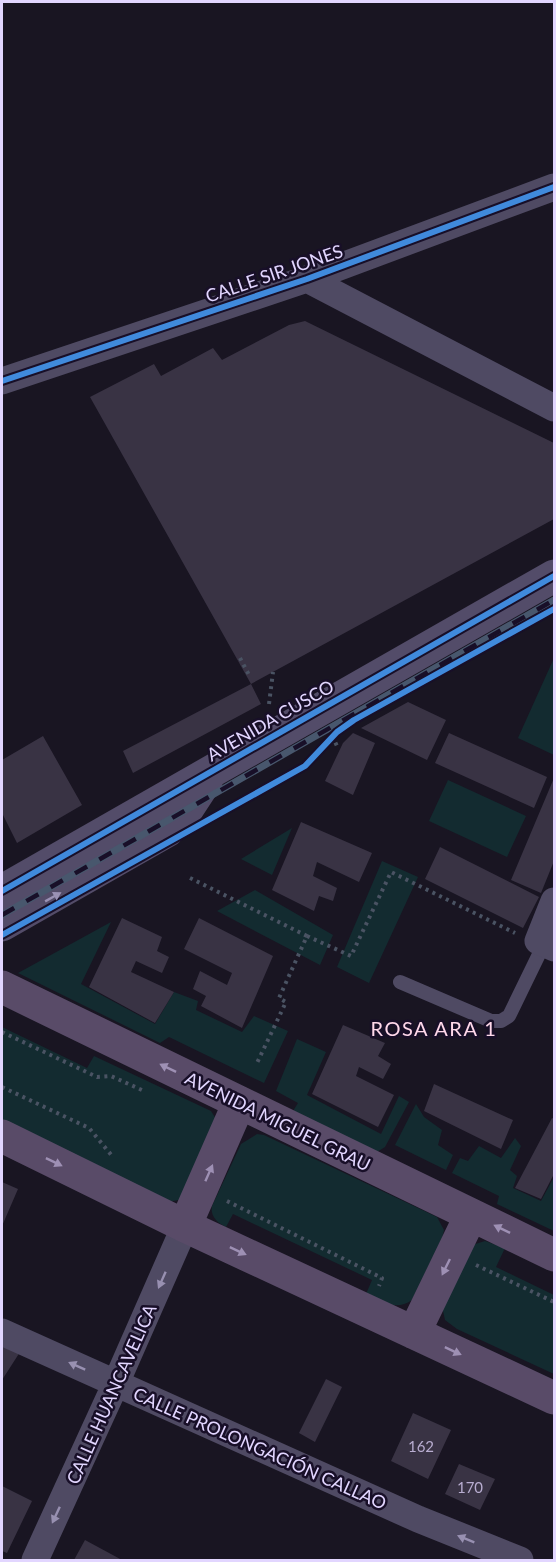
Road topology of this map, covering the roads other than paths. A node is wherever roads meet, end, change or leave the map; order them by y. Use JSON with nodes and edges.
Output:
{"nodes":[{"id":1,"x":555,"y":187,"type":"edge"},
{"id":2,"x":307,"y":279,"type":"junction"},
{"id":3,"x":2,"y":381,"type":"edge"},
{"id":4,"x":555,"y":408,"type":"edge"},
{"id":5,"x":555,"y":576,"type":"edge"},
{"id":6,"x":213,"y":770,"type":"junction"},
{"id":7,"x":2,"y":891,"type":"edge"},
{"id":8,"x":555,"y":901,"type":"edge"},
{"id":9,"x":2,"y":926,"type":"edge"},
{"id":10,"x":546,"y":944,"type":"edge"},
{"id":11,"x":400,"y":982,"type":"dead end"},
{"id":12,"x":2,"y":987,"type":"edge"},
{"id":13,"x":239,"y":1103,"type":"junction"},
{"id":14,"x":2,"y":1136,"type":"edge"},
{"id":15,"x":471,"y":1215,"type":"junction"},
{"id":16,"x":185,"y":1226,"type":"junction"},
{"id":17,"x":555,"y":1255,"type":"edge"},
{"id":18,"x":420,"y":1321,"type":"junction"},
{"id":19,"x":2,"y":1332,"type":"edge"},
{"id":20,"x":116,"y":1383,"type":"junction"},
{"id":21,"x":555,"y":1398,"type":"edge"},
{"id":22,"x":35,"y":1560,"type":"edge"},
{"id":23,"x":520,"y":1560,"type":"edge"}],
"edges":[{"from":1,"to":2,"type":"street","name":"CALLE SIR JONES"},
{"from":2,"to":3,"type":"street","name":"CALLE SIR JONES"},
{"from":2,"to":4,"type":"street"},
{"from":5,"to":6,"type":"main road","name":"AVENIDA CUSCO"},
{"from":6,"to":7,"type":"main road","name":"AVENIDA CUSCO"},
{"from":9,"to":6,"type":"main road","name":"AVENIDA CUSCO","one_way":true},
{"from":8,"to":10,"type":"street"},
{"from":10,"to":11,"type":"lane"},
{"from":13,"to":12,"type":"main road","name":"AVENIDA MIGUEL GRAU","one_way":true},
{"from":13,"to":15,"type":"main road","name":"AVENIDA MIGUEL GRAU"},
{"from":16,"to":13,"type":"main road","one_way":true},
{"from":14,"to":16,"type":"main road","one_way":true},
{"from":17,"to":15,"type":"main road","name":"AVENIDA MIGUEL GRAU","one_way":true},
{"from":15,"to":18,"type":"main road","one_way":true},
{"from":16,"to":18,"type":"main road","one_way":true},
{"from":16,"to":20,"type":"street","name":"CALLE HUANCAVELICA","one_way":true},
{"from":18,"to":21,"type":"main road","one_way":true},
{"from":20,"to":19,"type":"street","name":"CALLE PROLONGACIÓN CALLAO","one_way":true},
{"from":20,"to":22,"type":"street","name":"CALLE HUANCAVELICA","one_way":true},
{"from":23,"to":20,"type":"street","name":"CALLE PROLONGACIÓN CALLAO","one_way":true}]}
